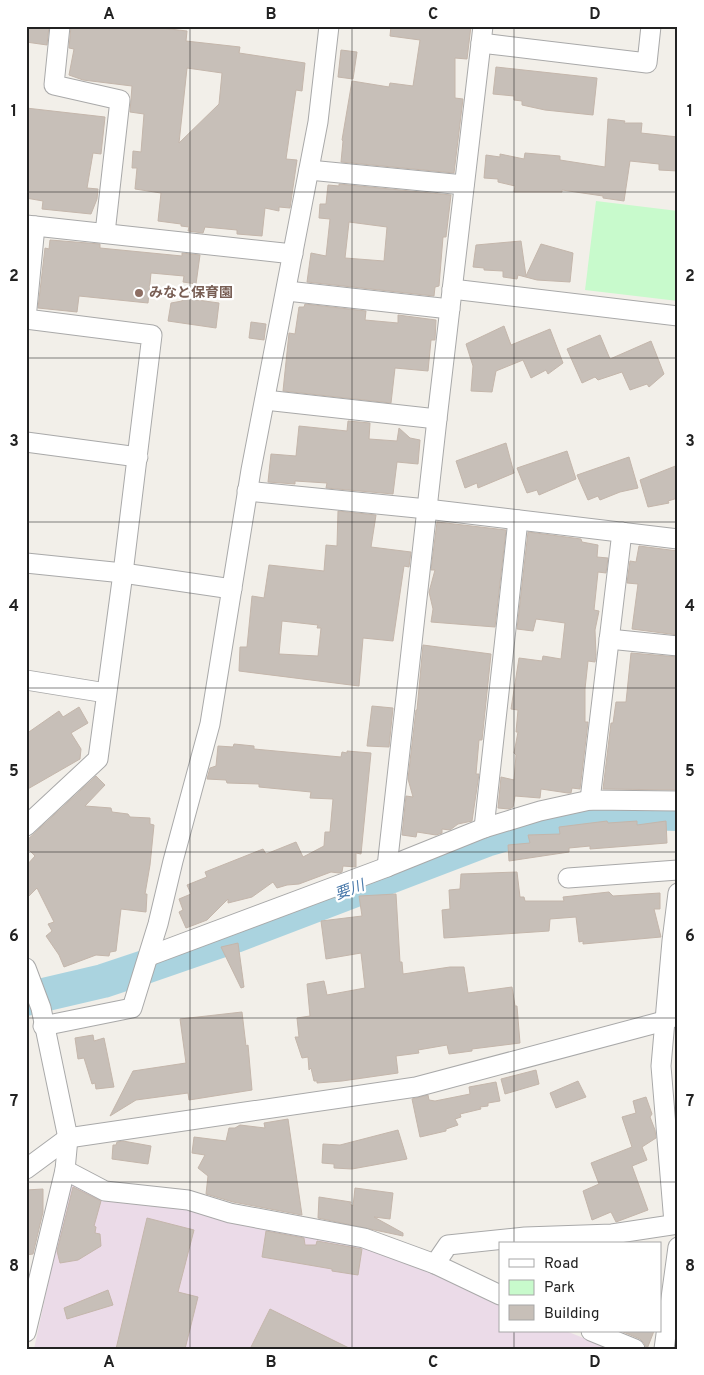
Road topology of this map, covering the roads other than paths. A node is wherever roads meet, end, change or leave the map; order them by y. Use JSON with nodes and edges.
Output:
{"nodes":[{"id":1,"x":60,"y":26,"type":"edge"},
{"id":2,"x":329,"y":26,"type":"edge"},
{"id":3,"x":651,"y":26,"type":"edge"},
{"id":4,"x":482,"y":35,"type":"edge"},
{"id":5,"x":310,"y":170,"type":"junction"},
{"id":6,"x":464,"y":185,"type":"junction"},
{"id":7,"x":30,"y":226,"type":"edge"},
{"id":8,"x":105,"y":234,"type":"junction"},
{"id":9,"x":294,"y":254,"type":"junction"},
{"id":10,"x":452,"y":289,"type":"junction"},
{"id":11,"x":286,"y":291,"type":"junction"},
{"id":12,"x":450,"y":309,"type":"junction"},
{"id":13,"x":678,"y":316,"type":"edge"},
{"id":14,"x":265,"y":400,"type":"junction"},
{"id":15,"x":437,"y":419,"type":"junction"},
{"id":16,"x":26,"y":442,"type":"edge"},
{"id":17,"x":138,"y":457,"type":"junction"},
{"id":18,"x":248,"y":492,"type":"junction"},
{"id":19,"x":427,"y":509,"type":"junction"},
{"id":20,"x":518,"y":520,"type":"junction"},
{"id":21,"x":622,"y":532,"type":"junction"},
{"id":22,"x":678,"y":539,"type":"edge"},
{"id":23,"x":26,"y":563,"type":"edge"},
{"id":24,"x":123,"y":573,"type":"junction"},
{"id":25,"x":232,"y":589,"type":"junction"},
{"id":26,"x":609,"y":639,"type":"junction"},
{"id":27,"x":678,"y":646,"type":"edge"},
{"id":28,"x":26,"y":680,"type":"edge"},
{"id":29,"x":106,"y":693,"type":"junction"},
{"id":30,"x":590,"y":800,"type":"junction"},
{"id":31,"x":678,"y":801,"type":"edge"},
{"id":32,"x":26,"y":826,"type":"edge"},
{"id":33,"x":484,"y":828,"type":"junction"},
{"id":34,"x":387,"y":867,"type":"junction"},
{"id":35,"x":678,"y":870,"type":"edge"},
{"id":36,"x":568,"y":878,"type":"dead end"},
{"id":37,"x":678,"y":893,"type":"edge"},
{"id":38,"x":146,"y":964,"type":"junction"},
{"id":39,"x":30,"y":976,"type":"edge"},
{"id":40,"x":42,"y":1017,"type":"junction"},
{"id":41,"x":671,"y":1018,"type":"edge"},
{"id":42,"x":68,"y":1138,"type":"junction"},
{"id":43,"x":26,"y":1169,"type":"edge"},
{"id":44,"x":65,"y":1170,"type":"junction"},
{"id":45,"x":676,"y":1223,"type":"edge"},
{"id":46,"x":678,"y":1246,"type":"edge"},
{"id":47,"x":435,"y":1264,"type":"junction"},
{"id":48,"x":499,"y":1295,"type":"edge"},
{"id":49,"x":26,"y":1332,"type":"edge"},
{"id":50,"x":593,"y":1332,"type":"edge"},
{"id":51,"x":635,"y":1349,"type":"edge"},
{"id":52,"x":664,"y":1349,"type":"edge"}],
"edges":[{"from":1,"to":8,"type":"street"},
{"from":2,"to":5,"type":"street"},
{"from":3,"to":4,"type":"street"},
{"from":4,"to":6,"type":"street"},
{"from":5,"to":6,"type":"street"},
{"from":5,"to":9,"type":"street"},
{"from":6,"to":10,"type":"street"},
{"from":7,"to":8,"type":"street"},
{"from":7,"to":17,"type":"street"},
{"from":8,"to":9,"type":"street"},
{"from":9,"to":11,"type":"street"},
{"from":10,"to":12,"type":"street"},
{"from":10,"to":13,"type":"street"},
{"from":11,"to":12,"type":"street"},
{"from":11,"to":14,"type":"street"},
{"from":12,"to":15,"type":"street"},
{"from":14,"to":15,"type":"street"},
{"from":14,"to":18,"type":"street"},
{"from":15,"to":19,"type":"street"},
{"from":16,"to":17,"type":"street"},
{"from":17,"to":24,"type":"street"},
{"from":18,"to":19,"type":"street"},
{"from":18,"to":25,"type":"street"},
{"from":19,"to":20,"type":"street"},
{"from":19,"to":34,"type":"street"},
{"from":20,"to":21,"type":"street"},
{"from":20,"to":33,"type":"street"},
{"from":21,"to":22,"type":"street"},
{"from":21,"to":26,"type":"street"},
{"from":23,"to":24,"type":"street"},
{"from":24,"to":25,"type":"street"},
{"from":24,"to":29,"type":"street"},
{"from":25,"to":38,"type":"street"},
{"from":26,"to":27,"type":"street"},
{"from":26,"to":30,"type":"street"},
{"from":28,"to":29,"type":"street"},
{"from":29,"to":32,"type":"street"},
{"from":30,"to":31,"type":"street"},
{"from":30,"to":33,"type":"street"},
{"from":33,"to":34,"type":"street"},
{"from":34,"to":38,"type":"street"},
{"from":35,"to":36,"type":"street"},
{"from":37,"to":41,"type":"street"},
{"from":38,"to":40,"type":"street"},
{"from":39,"to":40,"type":"street"},
{"from":40,"to":42,"type":"street"},
{"from":41,"to":42,"type":"street"},
{"from":41,"to":45,"type":"street"},
{"from":42,"to":43,"type":"street"},
{"from":42,"to":44,"type":"street"},
{"from":44,"to":47,"type":"street"},
{"from":44,"to":49,"type":"street"},
{"from":45,"to":47,"type":"street"},
{"from":46,"to":52,"type":"street"},
{"from":47,"to":48,"type":"street"},
{"from":50,"to":51,"type":"street"}]}
